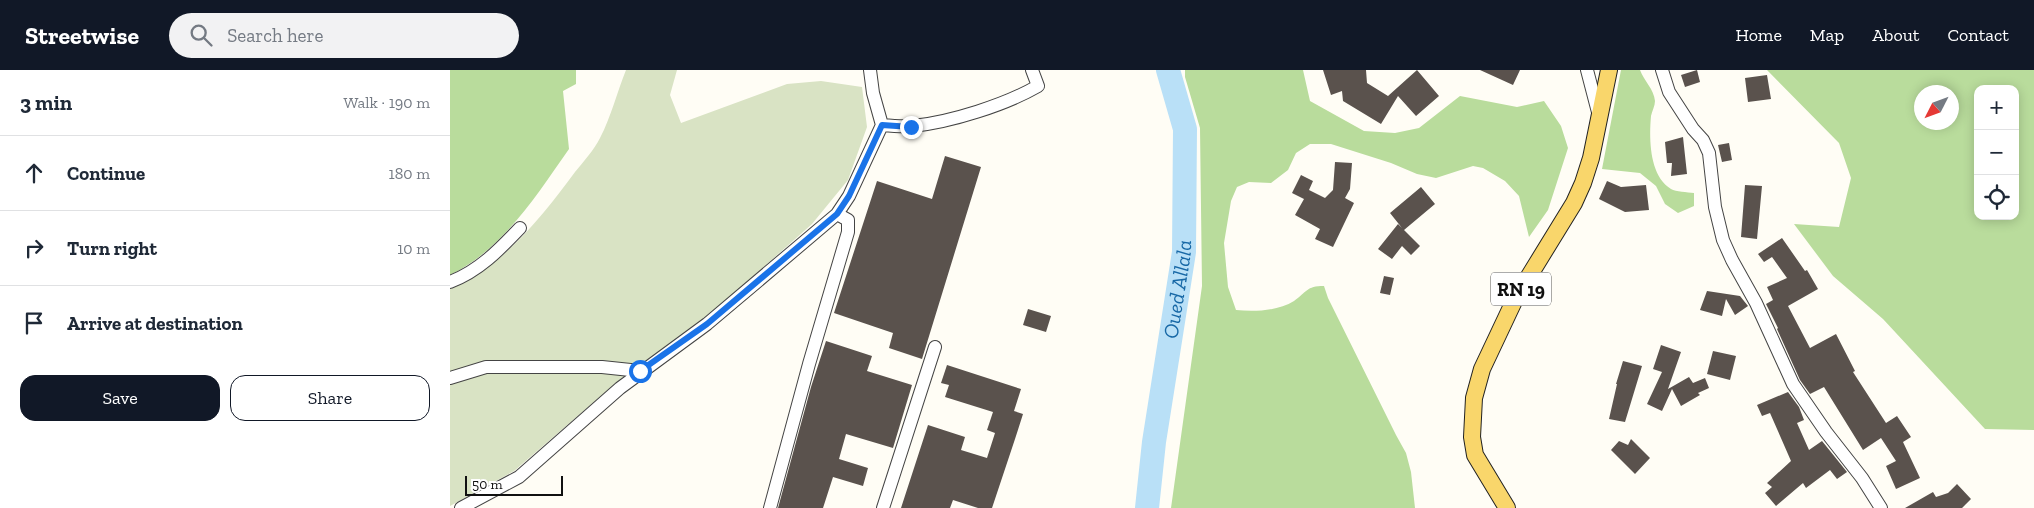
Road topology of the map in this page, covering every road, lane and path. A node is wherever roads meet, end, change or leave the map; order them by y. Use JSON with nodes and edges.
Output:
{"nodes":[{"id":1,"x":870,"y":70,"type":"edge"},
{"id":2,"x":1032,"y":70,"type":"edge"},
{"id":3,"x":1587,"y":70,"type":"edge"},
{"id":4,"x":1609,"y":70,"type":"edge"},
{"id":5,"x":1662,"y":70,"type":"edge"},
{"id":6,"x":1599,"y":117,"type":"junction"},
{"id":7,"x":882,"y":125,"type":"junction"},
{"id":8,"x":837,"y":214,"type":"junction"},
{"id":9,"x":520,"y":228,"type":"dead end"},
{"id":10,"x":450,"y":282,"type":"edge"},
{"id":11,"x":935,"y":347,"type":"dead end"},
{"id":12,"x":640,"y":371,"type":"junction"},
{"id":13,"x":450,"y":378,"type":"edge"},
{"id":14,"x":461,"y":508,"type":"edge"},
{"id":15,"x":770,"y":508,"type":"edge"},
{"id":16,"x":883,"y":508,"type":"edge"},
{"id":17,"x":1507,"y":508,"type":"edge"},
{"id":18,"x":1881,"y":508,"type":"edge"}],
"edges":[{"from":1,"to":7,"type":"street"},
{"from":2,"to":7,"type":"street"},
{"from":3,"to":6,"type":"street"},
{"from":4,"to":6,"type":"main road","number":"RN 19"},
{"from":5,"to":18,"type":"street"},
{"from":6,"to":17,"type":"main road","number":"RN 19"},
{"from":7,"to":8,"type":"street"},
{"from":8,"to":12,"type":"street"},
{"from":8,"to":15,"type":"street"},
{"from":9,"to":10,"type":"street"},
{"from":11,"to":16,"type":"street"},
{"from":12,"to":13,"type":"street"},
{"from":12,"to":14,"type":"street"}]}
